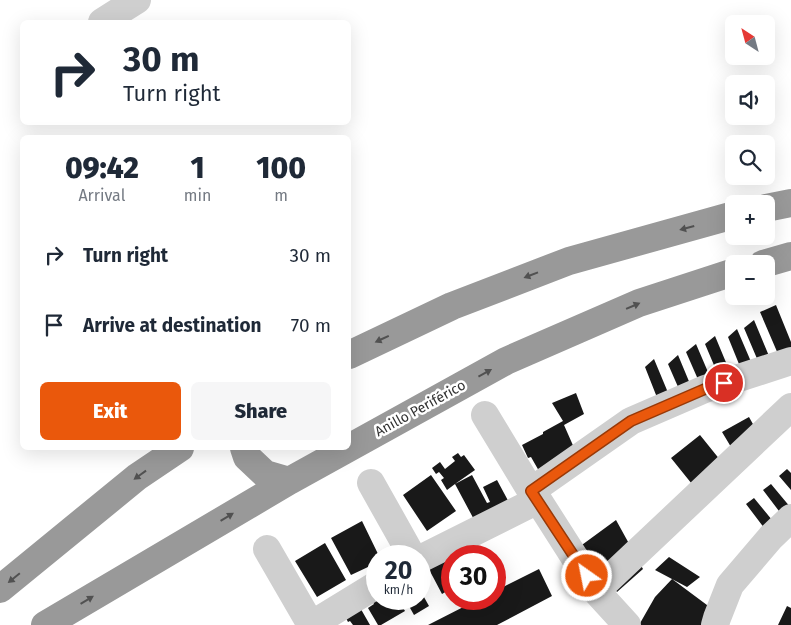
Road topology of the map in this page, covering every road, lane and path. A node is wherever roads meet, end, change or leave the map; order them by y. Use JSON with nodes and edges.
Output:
{"nodes":[{"id":1,"x":137,"y":0,"type":"edge"},
{"id":2,"x":105,"y":20,"type":"edge"},
{"id":3,"x":791,"y":203,"type":"edge"},
{"id":4,"x":775,"y":206,"type":"edge"},
{"id":5,"x":725,"y":218,"type":"edge"},
{"id":6,"x":791,"y":256,"type":"edge"},
{"id":7,"x":775,"y":261,"type":"edge"},
{"id":8,"x":725,"y":275,"type":"edge"},
{"id":9,"x":351,"y":354,"type":"edge"},
{"id":10,"x":791,"y":361,"type":"edge"},
{"id":11,"x":791,"y":407,"type":"edge"},
{"id":12,"x":486,"y":415,"type":"dead end"},
{"id":13,"x":351,"y":446,"type":"edge"},
{"id":14,"x":177,"y":450,"type":"edge"},
{"id":15,"x":245,"y":450,"type":"edge"},
{"id":16,"x":345,"y":450,"type":"edge"},
{"id":17,"x":289,"y":481,"type":"junction"},
{"id":18,"x":371,"y":483,"type":"dead end"},
{"id":19,"x":534,"y":496,"type":"junction"},
{"id":20,"x":791,"y":518,"type":"edge"},
{"id":21,"x":406,"y":545,"type":"edge"},
{"id":22,"x":267,"y":549,"type":"dead end"},
{"id":23,"x":431,"y":553,"type":"edge"},
{"id":24,"x":0,"y":589,"type":"edge"},
{"id":25,"x":366,"y":591,"type":"edge"},
{"id":26,"x":596,"y":591,"type":"junction"},
{"id":27,"x":45,"y":625,"type":"edge"},
{"id":28,"x":311,"y":625,"type":"edge"},
{"id":29,"x":627,"y":625,"type":"edge"},
{"id":30,"x":716,"y":625,"type":"edge"}],
"edges":[{"from":1,"to":2,"type":"street"},
{"from":3,"to":4,"type":"highway"},
{"from":5,"to":9,"type":"highway","one_way":true},
{"from":6,"to":7,"type":"highway"},
{"from":13,"to":8,"type":"highway","name":"Anillo Periférico","one_way":true},
{"from":10,"to":19,"type":"street"},
{"from":11,"to":26,"type":"street"},
{"from":12,"to":19,"type":"street"},
{"from":14,"to":24,"type":"highway","one_way":true},
{"from":15,"to":17,"type":"highway"},
{"from":17,"to":16,"type":"highway","name":"Anillo Periférico","one_way":true},
{"from":27,"to":17,"type":"highway","name":"Anillo Periférico","one_way":true},
{"from":18,"to":21,"type":"street"},
{"from":19,"to":23,"type":"street"},
{"from":19,"to":26,"type":"street"},
{"from":20,"to":30,"type":"street"},
{"from":22,"to":28,"type":"street"},
{"from":25,"to":28,"type":"street"},
{"from":26,"to":29,"type":"street"}]}
